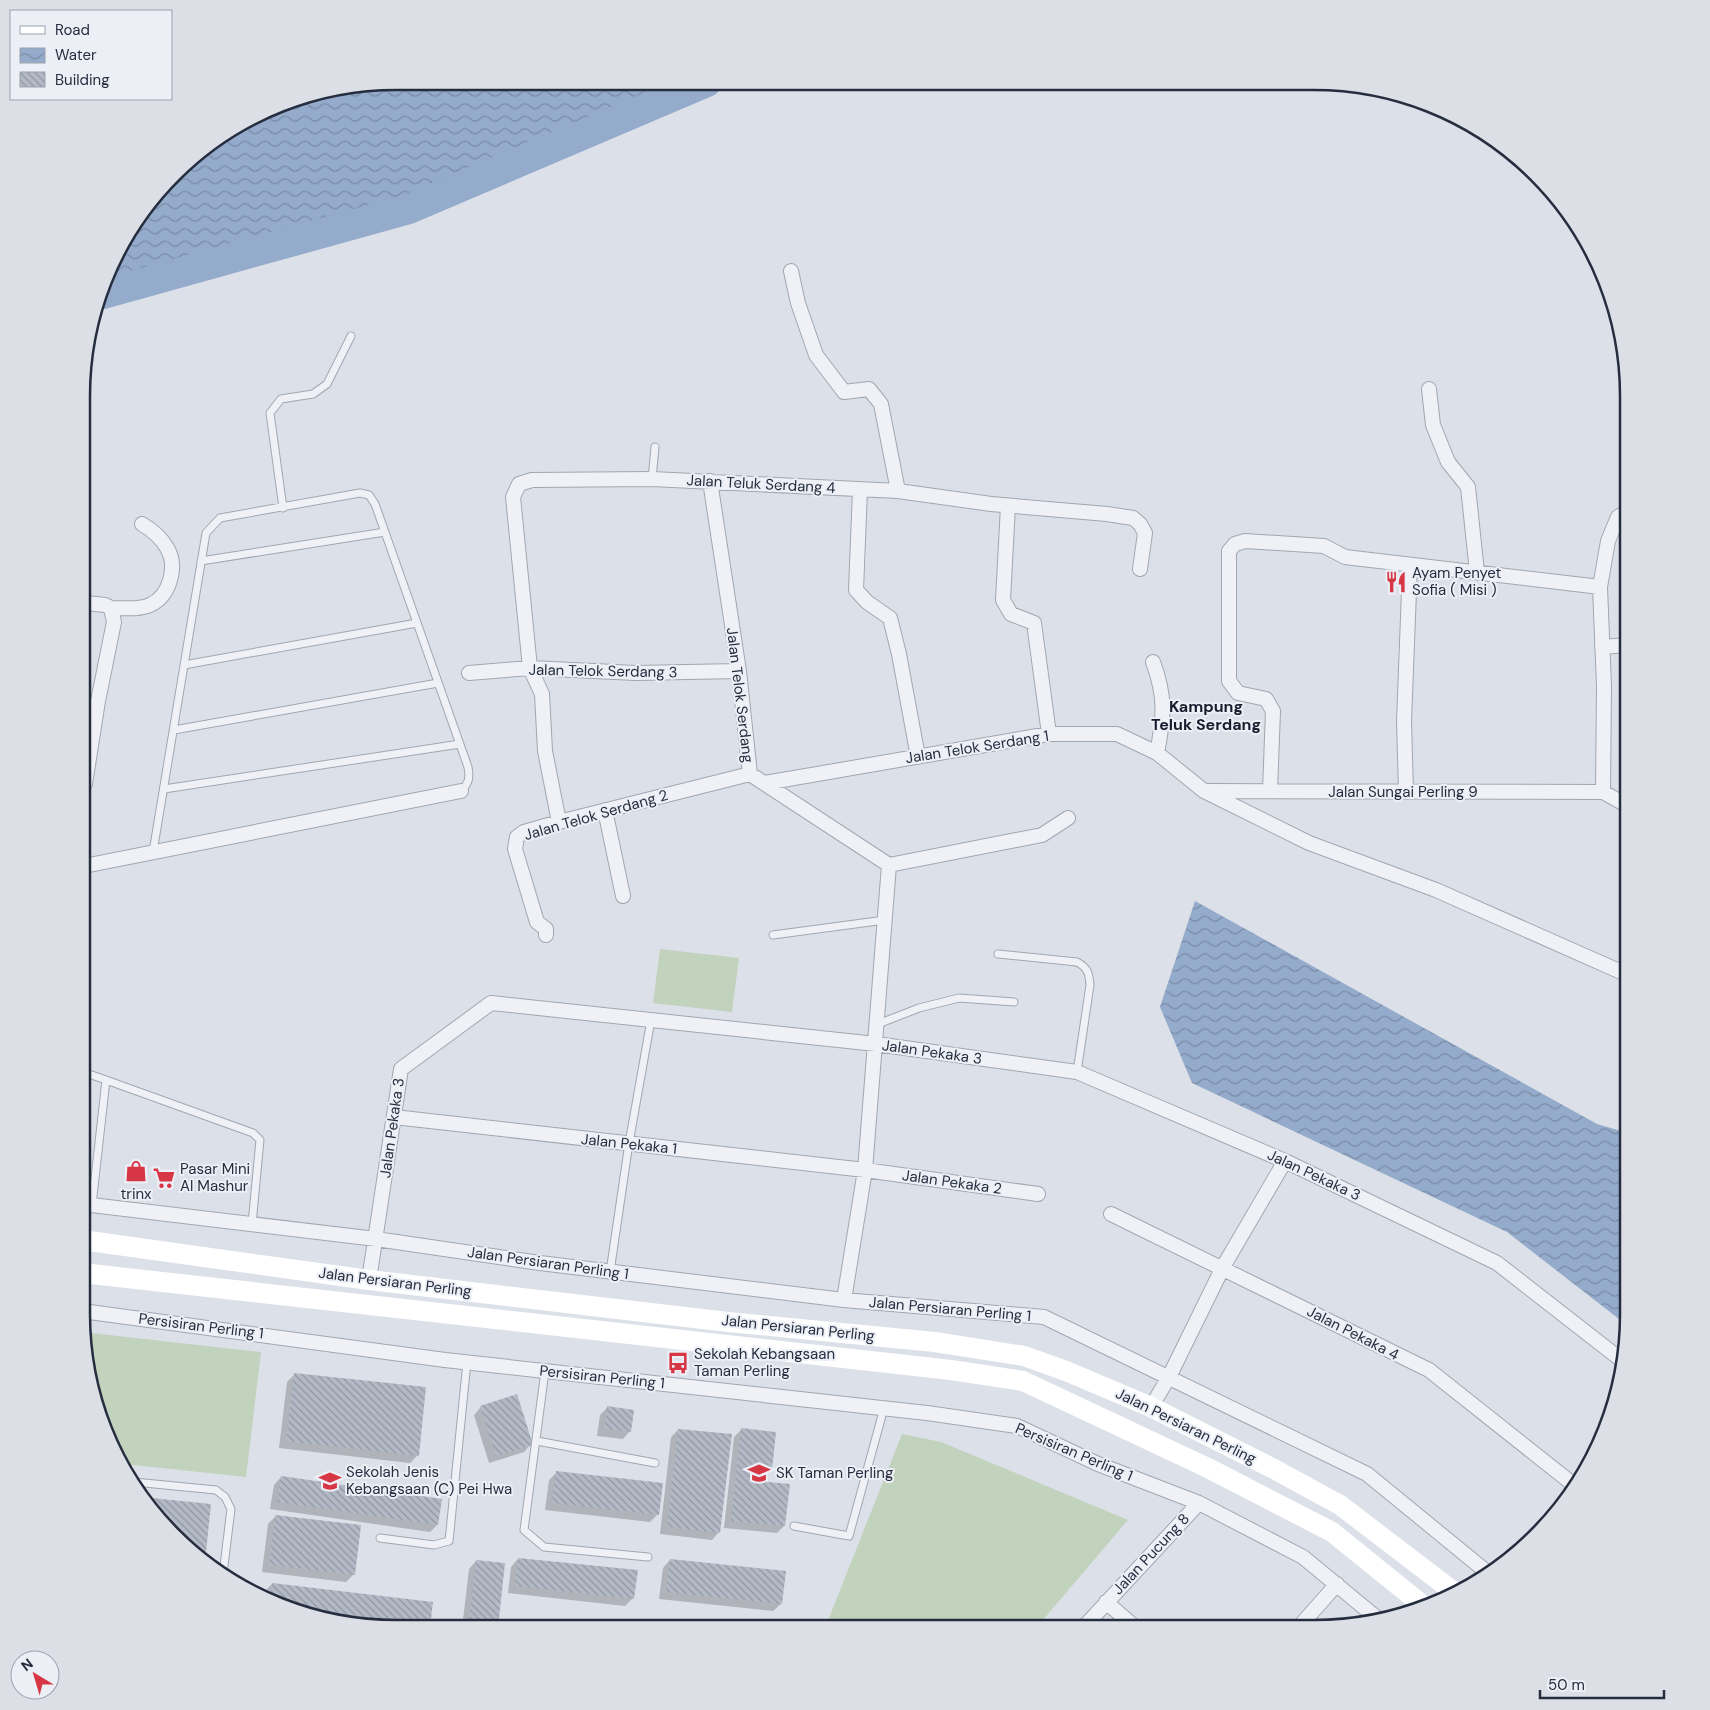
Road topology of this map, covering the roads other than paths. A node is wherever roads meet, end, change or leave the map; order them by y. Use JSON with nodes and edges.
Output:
{"nodes":[{"id":1,"x":791,"y":271,"type":"dead end"},
{"id":2,"x":351,"y":336,"type":"dead end"},
{"id":3,"x":1429,"y":389,"type":"dead end"},
{"id":4,"x":655,"y":447,"type":"dead end"},
{"id":5,"x":652,"y":479,"type":"junction"},
{"id":6,"x":710,"y":481,"type":"junction"},
{"id":7,"x":860,"y":490,"type":"junction"},
{"id":8,"x":898,"y":491,"type":"junction"},
{"id":9,"x":1008,"y":506,"type":"junction"},
{"id":10,"x":283,"y":508,"type":"junction"},
{"id":11,"x":1620,"y":516,"type":"edge"},
{"id":12,"x":142,"y":524,"type":"dead end"},
{"id":13,"x":385,"y":532,"type":"junction"},
{"id":14,"x":201,"y":561,"type":"junction"},
{"id":15,"x":1410,"y":565,"type":"junction"},
{"id":16,"x":1140,"y":569,"type":"dead end"},
{"id":17,"x":1476,"y":572,"type":"junction"},
{"id":18,"x":1600,"y":587,"type":"junction"},
{"id":19,"x":90,"y":603,"type":"edge"},
{"id":20,"x":112,"y":608,"type":"junction"},
{"id":21,"x":417,"y":623,"type":"junction"},
{"id":22,"x":1620,"y":646,"type":"edge"},
{"id":23,"x":1602,"y":647,"type":"junction"},
{"id":24,"x":1153,"y":662,"type":"dead end"},
{"id":25,"x":184,"y":665,"type":"junction"},
{"id":26,"x":530,"y":668,"type":"junction"},
{"id":27,"x":739,"y":671,"type":"junction"},
{"id":28,"x":468,"y":673,"type":"dead end"},
{"id":29,"x":438,"y":683,"type":"junction"},
{"id":30,"x":174,"y":730,"type":"junction"},
{"id":31,"x":1049,"y":734,"type":"junction"},
{"id":32,"x":460,"y":744,"type":"junction"},
{"id":33,"x":90,"y":752,"type":"edge"},
{"id":34,"x":1157,"y":753,"type":"junction"},
{"id":35,"x":918,"y":757,"type":"junction"},
{"id":36,"x":750,"y":774,"type":"junction"},
{"id":37,"x":765,"y":783,"type":"junction"},
{"id":38,"x":164,"y":789,"type":"junction"},
{"id":39,"x":460,"y":791,"type":"joint"},
{"id":40,"x":1204,"y":791,"type":"junction"},
{"id":41,"x":1270,"y":792,"type":"junction"},
{"id":42,"x":1406,"y":792,"type":"junction"},
{"id":43,"x":1603,"y":792,"type":"junction"},
{"id":44,"x":1620,"y":802,"type":"edge"},
{"id":45,"x":605,"y":810,"type":"junction"},
{"id":46,"x":1068,"y":818,"type":"dead end"},
{"id":47,"x":559,"y":822,"type":"junction"},
{"id":48,"x":154,"y":852,"type":"junction"},
{"id":49,"x":90,"y":865,"type":"edge"},
{"id":50,"x":889,"y":865,"type":"junction"},
{"id":51,"x":622,"y":896,"type":"dead end"},
{"id":52,"x":885,"y":920,"type":"junction"},
{"id":53,"x":546,"y":935,"type":"dead end"},
{"id":54,"x":773,"y":935,"type":"dead end"},
{"id":55,"x":998,"y":954,"type":"dead end"},
{"id":56,"x":1620,"y":971,"type":"edge"},
{"id":57,"x":1014,"y":1002,"type":"dead end"},
{"id":58,"x":651,"y":1020,"type":"junction"},
{"id":59,"x":878,"y":1024,"type":"junction"},
{"id":60,"x":876,"y":1044,"type":"junction"},
{"id":61,"x":1076,"y":1072,"type":"junction"},
{"id":62,"x":90,"y":1074,"type":"edge"},
{"id":63,"x":106,"y":1080,"type":"junction"},
{"id":64,"x":394,"y":1117,"type":"junction"},
{"id":65,"x":628,"y":1143,"type":"junction"},
{"id":66,"x":1285,"y":1161,"type":"junction"},
{"id":67,"x":865,"y":1170,"type":"junction"},
{"id":68,"x":90,"y":1184,"type":"edge"},
{"id":69,"x":1038,"y":1194,"type":"dead end"},
{"id":70,"x":90,"y":1204,"type":"edge"},
{"id":71,"x":1111,"y":1214,"type":"dead end"},
{"id":72,"x":252,"y":1224,"type":"junction"},
{"id":73,"x":376,"y":1239,"type":"junction"},
{"id":74,"x":90,"y":1241,"type":"edge"},
{"id":75,"x":1223,"y":1267,"type":"junction"},
{"id":76,"x":610,"y":1272,"type":"junction"},
{"id":77,"x":90,"y":1274,"type":"edge"},
{"id":78,"x":369,"y":1280,"type":"junction"},
{"id":79,"x":844,"y":1300,"type":"junction"},
{"id":80,"x":90,"y":1312,"type":"edge"},
{"id":81,"x":1617,"y":1356,"type":"edge"},
{"id":82,"x":467,"y":1361,"type":"junction"},
{"id":83,"x":545,"y":1371,"type":"junction"},
{"id":84,"x":1169,"y":1377,"type":"junction"},
{"id":85,"x":1151,"y":1407,"type":"junction"},
{"id":86,"x":884,"y":1408,"type":"junction"},
{"id":87,"x":537,"y":1441,"type":"junction"},
{"id":88,"x":655,"y":1463,"type":"dead end"},
{"id":89,"x":1570,"y":1482,"type":"edge"},
{"id":90,"x":141,"y":1483,"type":"edge"},
{"id":91,"x":1198,"y":1503,"type":"junction"},
{"id":92,"x":794,"y":1526,"type":"dead end"},
{"id":93,"x":380,"y":1538,"type":"dead end"},
{"id":94,"x":648,"y":1557,"type":"dead end"},
{"id":95,"x":224,"y":1567,"type":"edge"},
{"id":96,"x":1483,"y":1569,"type":"edge"},
{"id":97,"x":1336,"y":1584,"type":"junction"},
{"id":98,"x":1449,"y":1588,"type":"edge"},
{"id":99,"x":1106,"y":1602,"type":"junction"},
{"id":100,"x":1418,"y":1602,"type":"edge"},
{"id":101,"x":1372,"y":1614,"type":"edge"},
{"id":102,"x":1090,"y":1620,"type":"edge"},
{"id":103,"x":1127,"y":1620,"type":"edge"},
{"id":104,"x":1305,"y":1620,"type":"edge"}],
"edges":[{"from":1,"to":8,"type":"street"},
{"from":2,"to":10,"type":"lane"},
{"from":3,"to":17,"type":"street"},
{"from":4,"to":5,"type":"lane"},
{"from":5,"to":6,"type":"street","name":"Jalan Teluk Serdang 4"},
{"from":5,"to":26,"type":"street","name":"Jalan Teluk Serdang 4"},
{"from":6,"to":7,"type":"street","name":"Jalan Teluk Serdang 4"},
{"from":6,"to":27,"type":"street","name":"Jalan Telok Serdang"},
{"from":7,"to":8,"type":"street","name":"Jalan Teluk Serdang 4"},
{"from":7,"to":35,"type":"street"},
{"from":8,"to":9,"type":"street","name":"Jalan Teluk Serdang 4"},
{"from":9,"to":16,"type":"street","name":"Jalan Teluk Serdang 4"},
{"from":9,"to":31,"type":"street"},
{"from":10,"to":13,"type":"lane"},
{"from":10,"to":14,"type":"lane"},
{"from":11,"to":18,"type":"street"},
{"from":12,"to":20,"type":"street"},
{"from":13,"to":14,"type":"lane"},
{"from":13,"to":21,"type":"lane"},
{"from":14,"to":25,"type":"lane"},
{"from":15,"to":17,"type":"street"},
{"from":15,"to":41,"type":"street"},
{"from":15,"to":42,"type":"street"},
{"from":17,"to":18,"type":"street"},
{"from":18,"to":23,"type":"street"},
{"from":19,"to":20,"type":"street"},
{"from":20,"to":33,"type":"street"},
{"from":21,"to":25,"type":"lane"},
{"from":21,"to":29,"type":"lane"},
{"from":22,"to":23,"type":"street"},
{"from":23,"to":43,"type":"street"},
{"from":24,"to":34,"type":"street"},
{"from":25,"to":30,"type":"lane"},
{"from":26,"to":27,"type":"street","name":"Jalan Telok Serdang 3"},
{"from":26,"to":28,"type":"street","name":"Jalan Telok Serdang 3"},
{"from":26,"to":47,"type":"street"},
{"from":27,"to":36,"type":"street","name":"Jalan Telok Serdang"},
{"from":29,"to":30,"type":"lane"},
{"from":29,"to":32,"type":"lane"},
{"from":30,"to":38,"type":"lane"},
{"from":31,"to":34,"type":"street","name":"Jalan Telok Serdang 1"},
{"from":31,"to":35,"type":"street","name":"Jalan Telok Serdang 1"},
{"from":32,"to":38,"type":"lane"},
{"from":32,"to":39,"type":"lane"},
{"from":34,"to":40,"type":"street","name":"Jalan Telok Serdang 1"},
{"from":35,"to":37,"type":"street","name":"Jalan Telok Serdang 1"},
{"from":36,"to":37,"type":"street","name":"Jalan Telok Serdang"},
{"from":36,"to":45,"type":"street","name":"Jalan Telok Serdang 2"},
{"from":37,"to":50,"type":"street","name":"Jalan Telok Serdang"},
{"from":38,"to":48,"type":"lane"},
{"from":39,"to":48,"type":"street"},
{"from":40,"to":41,"type":"street","name":"Jalan Sungai Perling 9"},
{"from":40,"to":56,"type":"street","name":"Jalan Telok Serdang 1"},
{"from":41,"to":42,"type":"street","name":"Jalan Sungai Perling 9"},
{"from":42,"to":43,"type":"street","name":"Jalan Sungai Perling 9"},
{"from":43,"to":44,"type":"street"},
{"from":45,"to":47,"type":"street","name":"Jalan Telok Serdang 2"},
{"from":45,"to":51,"type":"street"},
{"from":46,"to":50,"type":"street"},
{"from":47,"to":53,"type":"street","name":"Jalan Telok Serdang 2"},
{"from":48,"to":49,"type":"street"},
{"from":50,"to":52,"type":"street"},
{"from":52,"to":54,"type":"lane"},
{"from":52,"to":59,"type":"street"},
{"from":55,"to":61,"type":"lane"},
{"from":57,"to":59,"type":"lane"},
{"from":58,"to":60,"type":"street","name":"Jalan Pekaka 3"},
{"from":58,"to":64,"type":"street","name":"Jalan Pekaka 3"},
{"from":58,"to":65,"type":"lane"},
{"from":59,"to":60,"type":"street"},
{"from":60,"to":61,"type":"street","name":"Jalan Pekaka 3"},
{"from":60,"to":67,"type":"street"},
{"from":61,"to":66,"type":"street","name":"Jalan Pekaka 3"},
{"from":62,"to":63,"type":"lane"},
{"from":63,"to":68,"type":"lane"},
{"from":63,"to":72,"type":"lane"},
{"from":64,"to":65,"type":"street","name":"Jalan Pekaka 1"},
{"from":64,"to":73,"type":"street","name":"Jalan Pekaka 3"},
{"from":65,"to":67,"type":"street","name":"Jalan Pekaka 1"},
{"from":65,"to":76,"type":"lane"},
{"from":66,"to":75,"type":"street"},
{"from":66,"to":81,"type":"street","name":"Jalan Pekaka 3"},
{"from":67,"to":69,"type":"street","name":"Jalan Pekaka 2"},
{"from":67,"to":79,"type":"street"},
{"from":70,"to":72,"type":"street"},
{"from":71,"to":75,"type":"street","name":"Jalan Pekaka 4"},
{"from":72,"to":73,"type":"street"},
{"from":73,"to":76,"type":"street","name":"Jalan Persiaran Perling 1"},
{"from":73,"to":78,"type":"street","name":"Jalan Pekaka 3"},
{"from":74,"to":78,"type":"main road","name":"Jalan Persiaran Perling"},
{"from":75,"to":84,"type":"street"},
{"from":75,"to":89,"type":"street","name":"Jalan Pekaka 4"},
{"from":76,"to":79,"type":"street","name":"Jalan Persiaran Perling 1"},
{"from":77,"to":100,"type":"main road","name":"Jalan Persiaran Perling"},
{"from":78,"to":85,"type":"main road","name":"Jalan Persiaran Perling"},
{"from":79,"to":84,"type":"street","name":"Jalan Persiaran Perling 1"},
{"from":80,"to":82,"type":"street","name":"Persisiran Perling 1"},
{"from":82,"to":83,"type":"street","name":"Persisiran Perling 1"},
{"from":82,"to":93,"type":"lane"},
{"from":83,"to":86,"type":"street","name":"Persisiran Perling 1"},
{"from":83,"to":87,"type":"lane"},
{"from":84,"to":85,"type":"street"},
{"from":84,"to":96,"type":"street","name":"Jalan Persiaran Perling 1"},
{"from":85,"to":98,"type":"main road","name":"Jalan Persiaran Perling"},
{"from":86,"to":91,"type":"street","name":"Persisiran Perling 1"},
{"from":86,"to":92,"type":"lane"},
{"from":87,"to":88,"type":"lane"},
{"from":87,"to":94,"type":"lane"},
{"from":90,"to":95,"type":"lane"},
{"from":91,"to":97,"type":"street"},
{"from":91,"to":99,"type":"street","name":"Jalan Pucung 8"},
{"from":97,"to":101,"type":"street"},
{"from":97,"to":104,"type":"street"},
{"from":99,"to":102,"type":"street","name":"Jalan Pucung 8"},
{"from":99,"to":103,"type":"street"}]}
